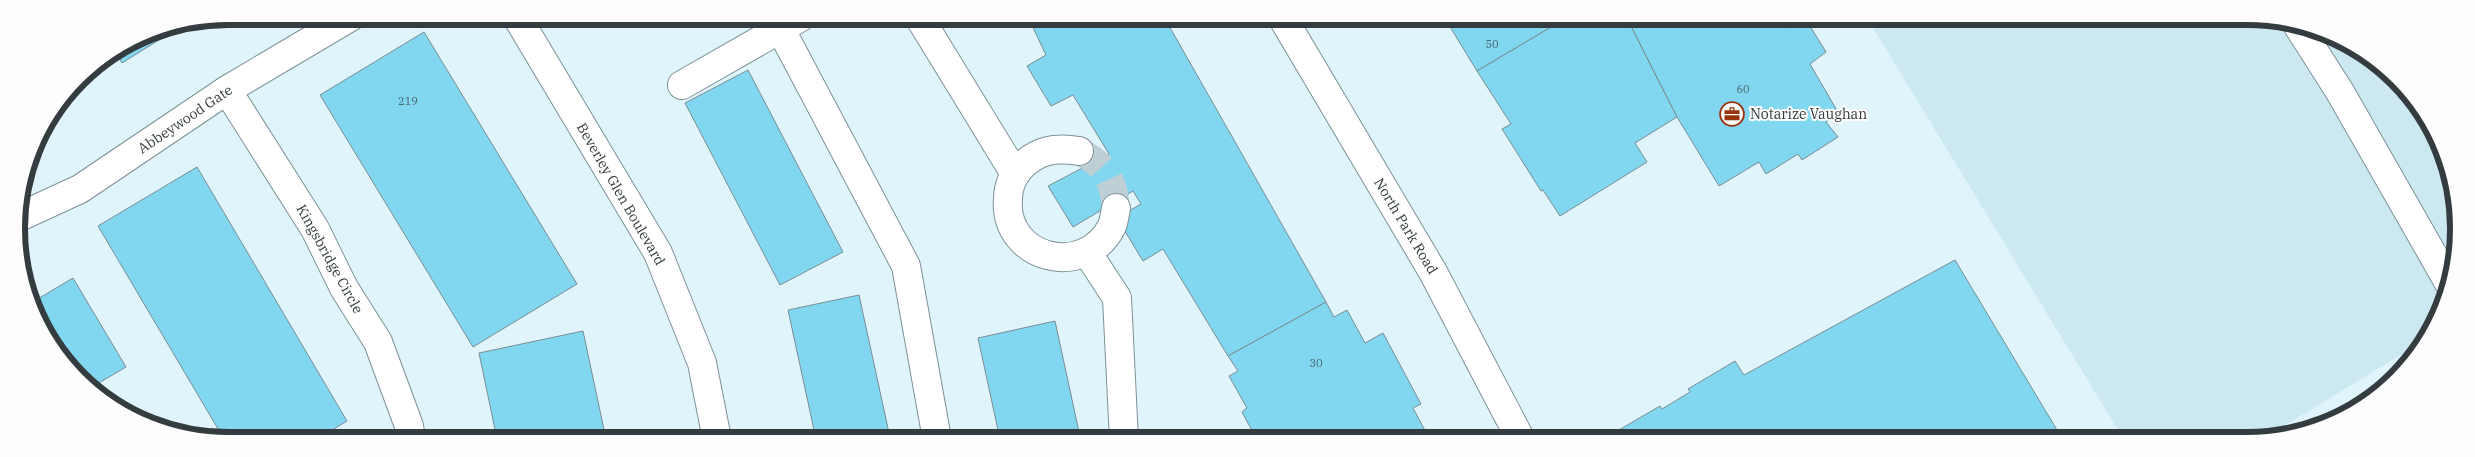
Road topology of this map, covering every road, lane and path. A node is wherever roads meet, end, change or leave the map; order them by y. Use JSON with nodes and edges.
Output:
{"nodes":[{"id":1,"x":337,"y":25,"type":"edge"},
{"id":2,"x":522,"y":25,"type":"edge"},
{"id":3,"x":787,"y":25,"type":"edge"},
{"id":4,"x":791,"y":25,"type":"edge"},
{"id":5,"x":925,"y":25,"type":"edge"},
{"id":6,"x":1287,"y":25,"type":"edge"},
{"id":7,"x":2303,"y":33,"type":"edge"},
{"id":8,"x":682,"y":85,"type":"dead end"},
{"id":9,"x":226,"y":90,"type":"junction"},
{"id":10,"x":1078,"y":151,"type":"tunnel mouth"},
{"id":11,"x":1015,"y":174,"type":"junction"},
{"id":12,"x":1116,"y":208,"type":"tunnel mouth"},
{"id":13,"x":25,"y":214,"type":"edge"},
{"id":14,"x":1087,"y":252,"type":"junction"},
{"id":15,"x":2444,"y":275,"type":"edge"},
{"id":16,"x":410,"y":432,"type":"edge"},
{"id":17,"x":716,"y":432,"type":"edge"},
{"id":18,"x":937,"y":432,"type":"edge"},
{"id":19,"x":1124,"y":432,"type":"edge"},
{"id":20,"x":1517,"y":432,"type":"edge"}],
"edges":[{"from":1,"to":9,"type":"street","name":"Abbeywood Gate"},
{"from":2,"to":17,"type":"street","name":"Beverley Glen Boulevard"},
{"from":3,"to":8,"type":"street"},
{"from":4,"to":18,"type":"street"},
{"from":5,"to":11,"type":"street"},
{"from":6,"to":20,"type":"street","name":"North Park Road"},
{"from":7,"to":15,"type":"street"},
{"from":9,"to":13,"type":"street","name":"Abbeywood Gate"},
{"from":9,"to":16,"type":"street","name":"Kingsbridge Circle"},
{"from":10,"to":11,"type":"street"},
{"from":11,"to":14,"type":"street"},
{"from":12,"to":14,"type":"street"},
{"from":14,"to":19,"type":"street"}]}
